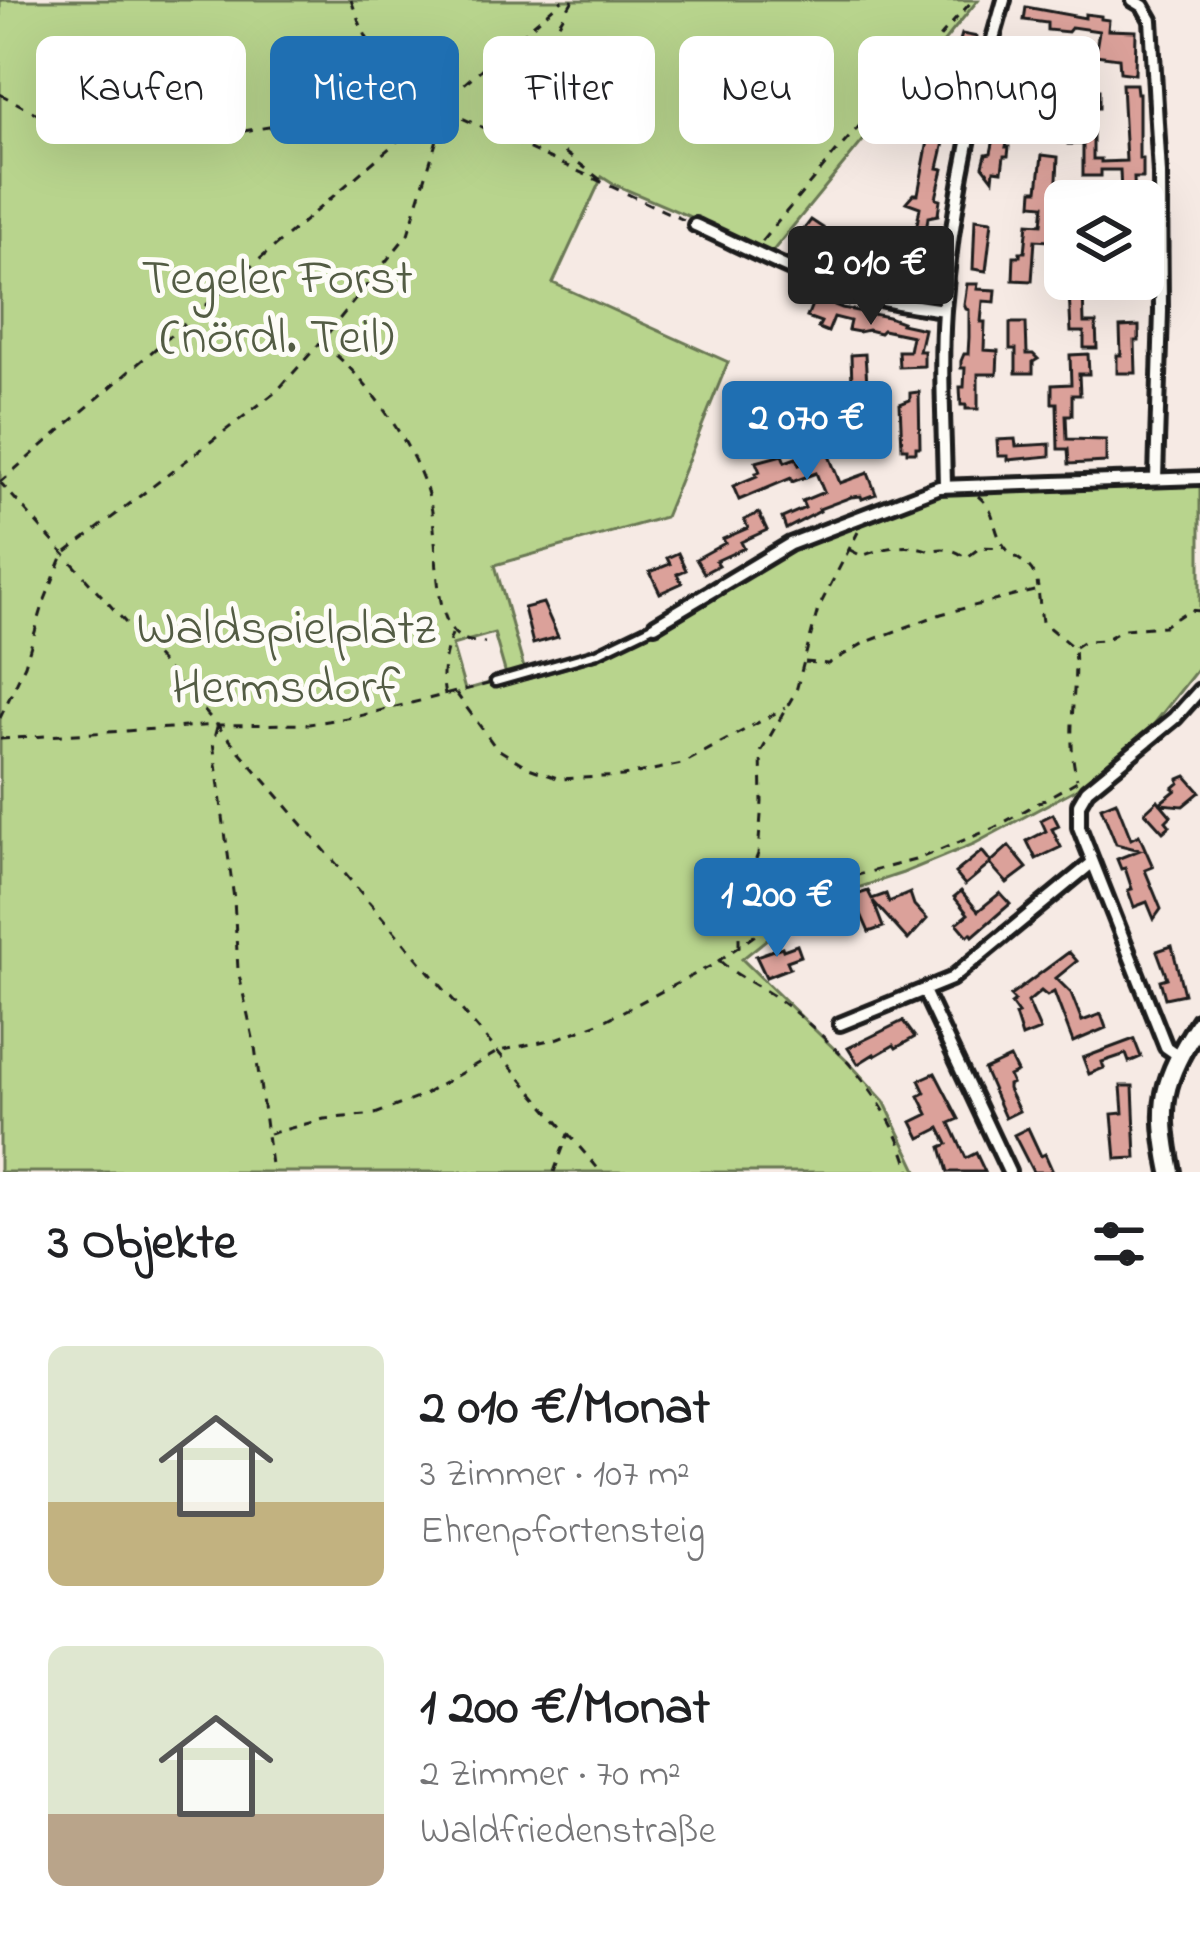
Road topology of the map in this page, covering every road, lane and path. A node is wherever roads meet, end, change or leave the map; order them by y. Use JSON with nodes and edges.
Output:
{"nodes":[{"id":1,"x":352,"y":0,"type":"edge"},
{"id":2,"x":562,"y":0,"type":"edge"},
{"id":3,"x":572,"y":0,"type":"edge"},
{"id":4,"x":973,"y":0,"type":"edge"},
{"id":5,"x":1004,"y":0,"type":"edge"},
{"id":6,"x":1133,"y":0,"type":"edge"},
{"id":7,"x":367,"y":36,"type":"edge"},
{"id":8,"x":0,"y":94,"type":"edge"},
{"id":9,"x":459,"y":94,"type":"edge"},
{"id":10,"x":459,"y":117,"type":"edge"},
{"id":11,"x":270,"y":126,"type":"edge"},
{"id":12,"x":401,"y":144,"type":"edge"},
{"id":13,"x":433,"y":144,"type":"edge"},
{"id":14,"x":1160,"y":180,"type":"edge"},
{"id":15,"x":612,"y":189,"type":"junction"},
{"id":16,"x":695,"y":225,"type":"joint"},
{"id":17,"x":753,"y":251,"type":"junction"},
{"id":18,"x":1160,"y":300,"type":"edge"},
{"id":19,"x":944,"y":310,"type":"junction"},
{"id":20,"x":320,"y":343,"type":"junction"},
{"id":21,"x":1156,"y":478,"type":"junction"},
{"id":22,"x":1200,"y":478,"type":"edge"},
{"id":23,"x":0,"y":482,"type":"edge"},
{"id":24,"x":972,"y":484,"type":"junction"},
{"id":25,"x":945,"y":486,"type":"junction"},
{"id":26,"x":862,"y":514,"type":"junction"},
{"id":27,"x":1004,"y":548,"type":"junction"},
{"id":28,"x":848,"y":549,"type":"junction"},
{"id":29,"x":63,"y":555,"type":"junction"},
{"id":30,"x":1037,"y":590,"type":"junction"},
{"id":31,"x":1200,"y":611,"type":"edge"},
{"id":32,"x":655,"y":625,"type":"joint"},
{"id":33,"x":453,"y":632,"type":"junction"},
{"id":34,"x":485,"y":643,"type":"dead end"},
{"id":35,"x":1074,"y":648,"type":"junction"},
{"id":36,"x":804,"y":662,"type":"junction"},
{"id":37,"x":495,"y":682,"type":"joint"},
{"id":38,"x":1200,"y":690,"type":"edge"},
{"id":39,"x":456,"y":693,"type":"junction"},
{"id":40,"x":445,"y":695,"type":"junction"},
{"id":41,"x":787,"y":707,"type":"junction"},
{"id":42,"x":0,"y":718,"type":"edge"},
{"id":43,"x":217,"y":725,"type":"junction"},
{"id":44,"x":0,"y":739,"type":"edge"},
{"id":45,"x":1083,"y":786,"type":"junction"},
{"id":46,"x":1092,"y":863,"type":"junction"},
{"id":47,"x":739,"y":948,"type":"junction"},
{"id":48,"x":719,"y":960,"type":"junction"},
{"id":49,"x":924,"y":991,"type":"junction"},
{"id":50,"x":1200,"y":1022,"type":"edge"},
{"id":51,"x":840,"y":1024,"type":"dead end"},
{"id":52,"x":499,"y":1051,"type":"junction"},
{"id":53,"x":1179,"y":1056,"type":"junction"},
{"id":54,"x":568,"y":1132,"type":"junction"},
{"id":55,"x":268,"y":1134,"type":"junction"},
{"id":56,"x":272,"y":1172,"type":"edge"},
{"id":57,"x":554,"y":1172,"type":"edge"},
{"id":58,"x":602,"y":1172,"type":"edge"},
{"id":59,"x":910,"y":1172,"type":"edge"},
{"id":60,"x":1009,"y":1172,"type":"edge"},
{"id":61,"x":1171,"y":1172,"type":"edge"}],
"edges":[{"from":1,"to":7,"type":"path"},
{"from":2,"to":9,"type":"path"},
{"from":3,"to":15,"type":"path"},
{"from":4,"to":17,"type":"path"},
{"from":5,"to":19,"type":"street"},
{"from":6,"to":14,"type":"street"},
{"from":8,"to":11,"type":"path"},
{"from":10,"to":15,"type":"path"},
{"from":12,"to":23,"type":"path"},
{"from":13,"to":20,"type":"path"},
{"from":15,"to":16,"type":"path"},
{"from":16,"to":17,"type":"street"},
{"from":17,"to":19,"type":"street"},
{"from":18,"to":21,"type":"street"},
{"from":19,"to":25,"type":"street"},
{"from":20,"to":29,"type":"path"},
{"from":20,"to":33,"type":"path"},
{"from":21,"to":22,"type":"street"},
{"from":21,"to":24,"type":"street"},
{"from":23,"to":29,"type":"path"},
{"from":24,"to":25,"type":"street"},
{"from":24,"to":27,"type":"path"},
{"from":25,"to":26,"type":"street"},
{"from":26,"to":28,"type":"path"},
{"from":26,"to":32,"type":"street"},
{"from":27,"to":28,"type":"path"},
{"from":27,"to":30,"type":"path"},
{"from":28,"to":36,"type":"path"},
{"from":29,"to":42,"type":"path"},
{"from":29,"to":43,"type":"path"},
{"from":30,"to":35,"type":"path"},
{"from":30,"to":36,"type":"path"},
{"from":31,"to":35,"type":"path"},
{"from":32,"to":37,"type":"lane"},
{"from":33,"to":34,"type":"path"},
{"from":33,"to":40,"type":"path"},
{"from":35,"to":45,"type":"path"},
{"from":36,"to":41,"type":"path"},
{"from":37,"to":39,"type":"path"},
{"from":38,"to":45,"type":"street"},
{"from":39,"to":40,"type":"path"},
{"from":39,"to":41,"type":"path"},
{"from":40,"to":43,"type":"path"},
{"from":41,"to":47,"type":"path"},
{"from":43,"to":44,"type":"path"},
{"from":43,"to":52,"type":"path"},
{"from":43,"to":55,"type":"path"},
{"from":45,"to":46,"type":"street"},
{"from":45,"to":47,"type":"path"},
{"from":46,"to":49,"type":"street"},
{"from":46,"to":53,"type":"street"},
{"from":47,"to":48,"type":"path"},
{"from":48,"to":52,"type":"path"},
{"from":48,"to":59,"type":"path"},
{"from":49,"to":51,"type":"street"},
{"from":49,"to":60,"type":"street"},
{"from":50,"to":53,"type":"main road"},
{"from":52,"to":54,"type":"path"},
{"from":52,"to":55,"type":"path"},
{"from":53,"to":61,"type":"main road"},
{"from":54,"to":57,"type":"path"},
{"from":54,"to":58,"type":"path"},
{"from":55,"to":56,"type":"path"}]}
